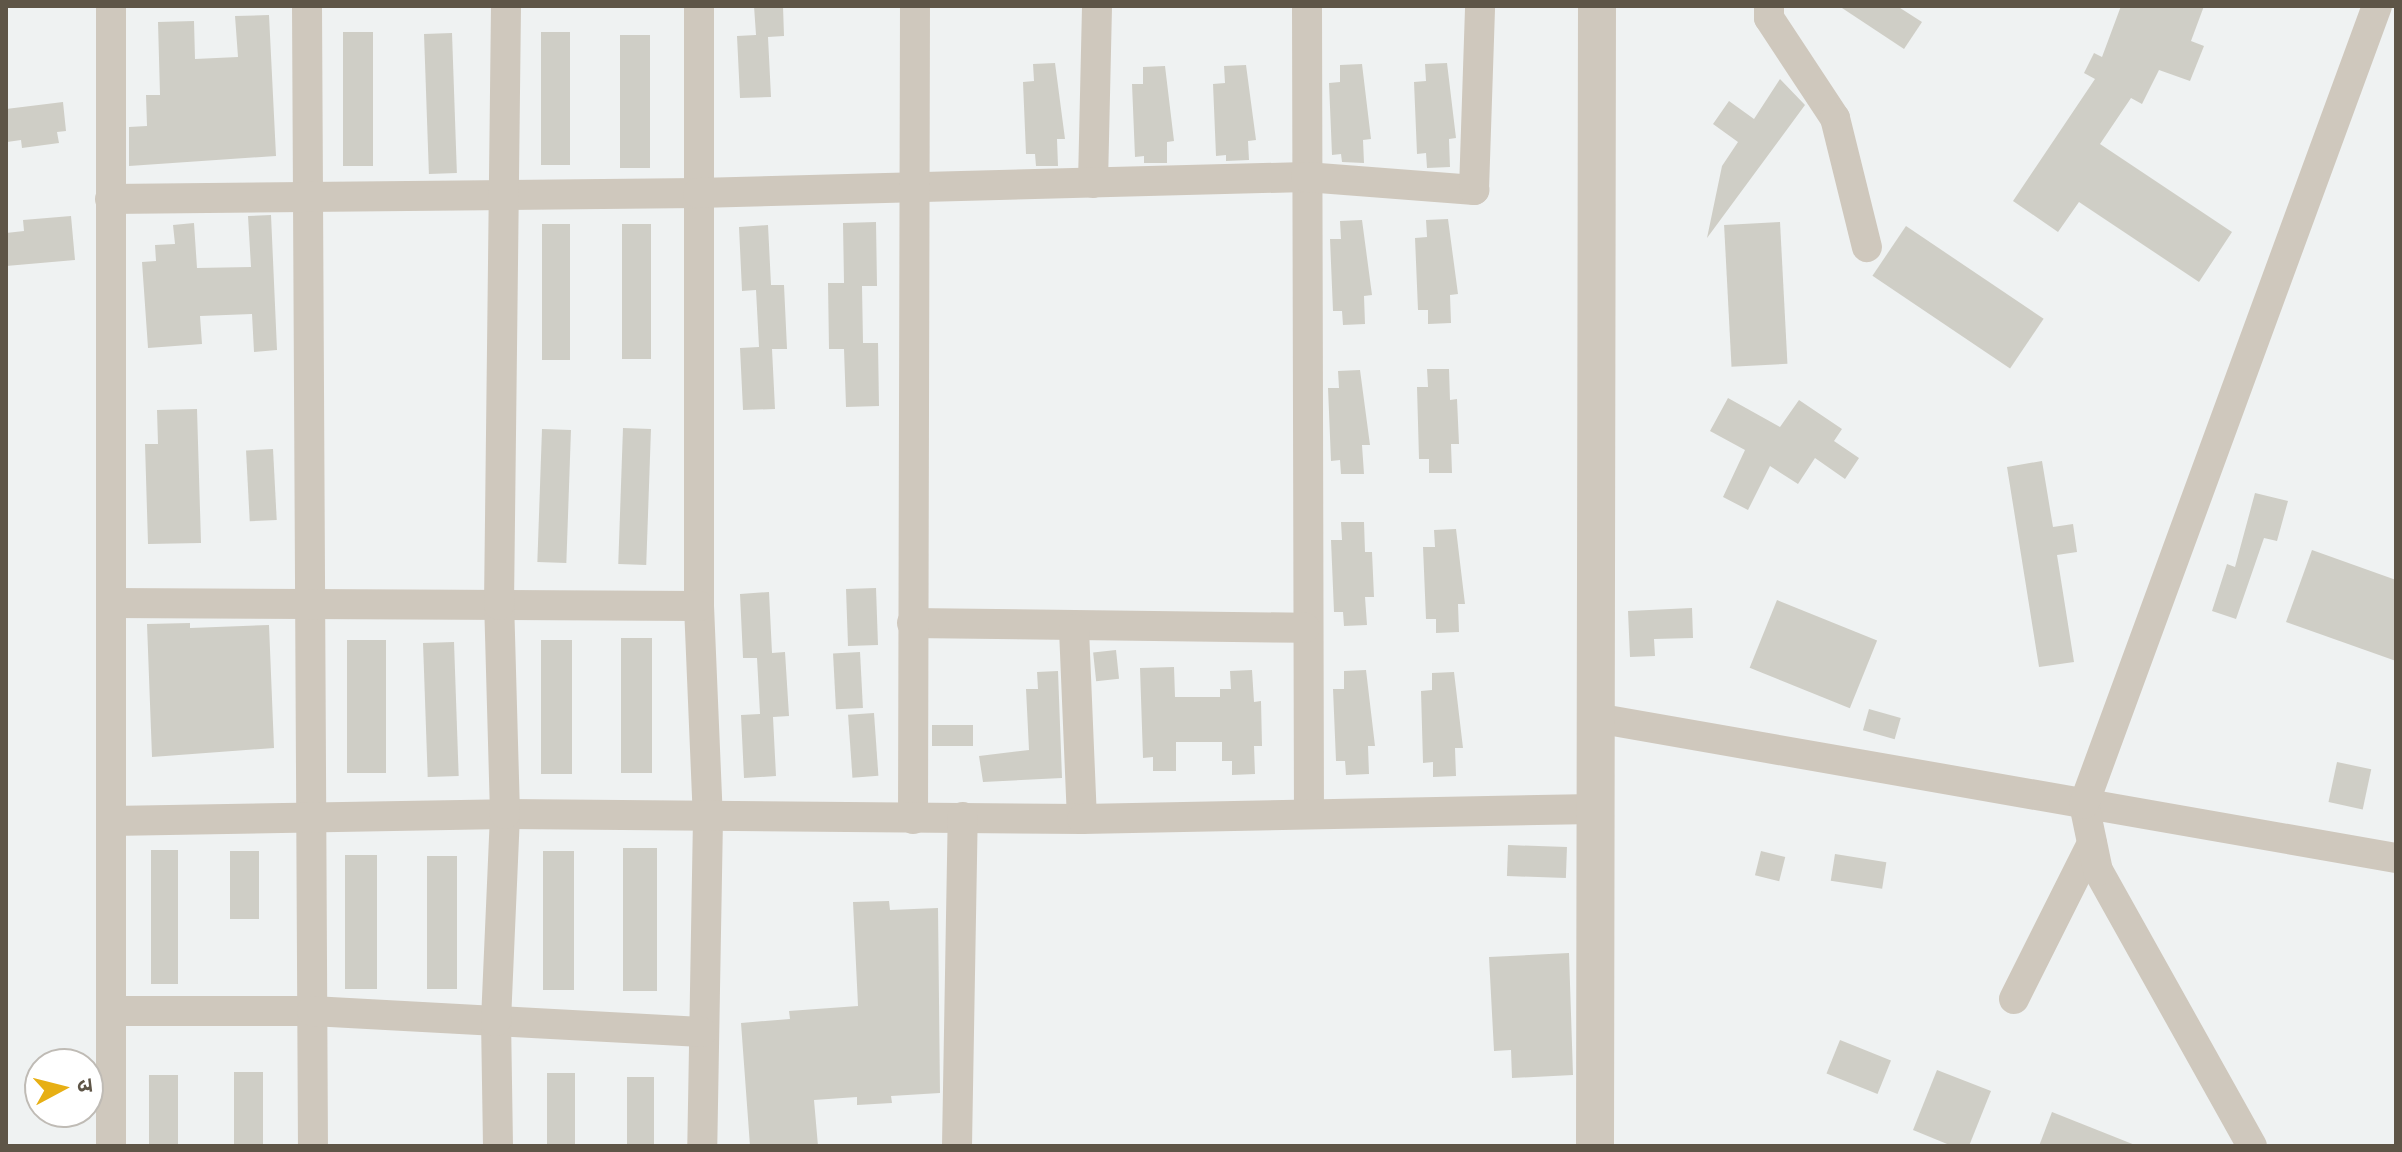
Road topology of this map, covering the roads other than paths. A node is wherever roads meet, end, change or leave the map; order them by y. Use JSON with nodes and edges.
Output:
{"nodes":[{"id":1,"x":111,"y":6,"type":"edge"},
{"id":2,"x":307,"y":6,"type":"edge"},
{"id":3,"x":506,"y":6,"type":"edge"},
{"id":4,"x":699,"y":6,"type":"edge"},
{"id":5,"x":915,"y":6,"type":"edge"},
{"id":6,"x":1097,"y":6,"type":"edge"},
{"id":7,"x":1307,"y":6,"type":"edge"},
{"id":8,"x":1480,"y":6,"type":"edge"},
{"id":9,"x":1597,"y":6,"type":"edge"},
{"id":10,"x":1769,"y":6,"type":"edge"},
{"id":11,"x":2377,"y":6,"type":"edge"},
{"id":12,"x":1306,"y":177,"type":"junction"},
{"id":13,"x":1093,"y":183,"type":"junction"},
{"id":14,"x":915,"y":188,"type":"junction"},
{"id":15,"x":698,"y":193,"type":"junction"},
{"id":16,"x":505,"y":196,"type":"junction"},
{"id":17,"x":110,"y":199,"type":"junction"},
{"id":18,"x":308,"y":199,"type":"junction"},
{"id":19,"x":1867,"y":247,"type":"dead end"},
{"id":20,"x":111,"y":603,"type":"junction"},
{"id":21,"x":499,"y":605,"type":"junction"},
{"id":22,"x":310,"y":606,"type":"junction"},
{"id":23,"x":699,"y":606,"type":"junction"},
{"id":24,"x":912,"y":623,"type":"junction"},
{"id":25,"x":1305,"y":628,"type":"junction"},
{"id":26,"x":1074,"y":629,"type":"junction"},
{"id":27,"x":1596,"y":718,"type":"junction"},
{"id":28,"x":2084,"y":804,"type":"junction"},
{"id":29,"x":1593,"y":809,"type":"junction"},
{"id":30,"x":1309,"y":811,"type":"junction"},
{"id":31,"x":505,"y":814,"type":"junction"},
{"id":32,"x":963,"y":817,"type":"junction"},
{"id":33,"x":708,"y":818,"type":"junction"},
{"id":34,"x":913,"y":819,"type":"junction"},
{"id":35,"x":1082,"y":819,"type":"junction"},
{"id":36,"x":111,"y":821,"type":"junction"},
{"id":37,"x":311,"y":821,"type":"junction"},
{"id":38,"x":2092,"y":843,"type":"junction"},
{"id":39,"x":2396,"y":858,"type":"edge"},
{"id":40,"x":2014,"y":999,"type":"dead end"},
{"id":41,"x":111,"y":1011,"type":"junction"},
{"id":42,"x":312,"y":1011,"type":"junction"},
{"id":43,"x":496,"y":1021,"type":"junction"},
{"id":44,"x":701,"y":1032,"type":"junction"},
{"id":45,"x":111,"y":1146,"type":"edge"},
{"id":46,"x":313,"y":1146,"type":"edge"},
{"id":47,"x":498,"y":1146,"type":"edge"},
{"id":48,"x":702,"y":1146,"type":"edge"},
{"id":49,"x":957,"y":1146,"type":"edge"},
{"id":50,"x":1595,"y":1146,"type":"edge"},
{"id":51,"x":2252,"y":1146,"type":"edge"}],
"edges":[{"from":1,"to":17,"type":"street"},
{"from":2,"to":18,"type":"street"},
{"from":3,"to":16,"type":"street"},
{"from":4,"to":15,"type":"street"},
{"from":5,"to":14,"type":"street"},
{"from":6,"to":13,"type":"street"},
{"from":7,"to":12,"type":"street"},
{"from":8,"to":12,"type":"street"},
{"from":9,"to":27,"type":"street"},
{"from":10,"to":19,"type":"street"},
{"from":11,"to":28,"type":"street"},
{"from":12,"to":13,"type":"street"},
{"from":12,"to":25,"type":"street"},
{"from":13,"to":14,"type":"street"},
{"from":14,"to":15,"type":"street"},
{"from":14,"to":24,"type":"street"},
{"from":15,"to":16,"type":"street"},
{"from":15,"to":23,"type":"street"},
{"from":16,"to":18,"type":"street"},
{"from":16,"to":21,"type":"street"},
{"from":17,"to":18,"type":"street"},
{"from":17,"to":20,"type":"street"},
{"from":18,"to":22,"type":"street"},
{"from":20,"to":22,"type":"street"},
{"from":20,"to":36,"type":"street"},
{"from":21,"to":22,"type":"street"},
{"from":21,"to":23,"type":"street"},
{"from":21,"to":31,"type":"street"},
{"from":22,"to":37,"type":"street"},
{"from":23,"to":33,"type":"street"},
{"from":24,"to":26,"type":"street"},
{"from":24,"to":34,"type":"street"},
{"from":25,"to":26,"type":"street"},
{"from":25,"to":30,"type":"street"},
{"from":26,"to":35,"type":"street"},
{"from":27,"to":28,"type":"street"},
{"from":27,"to":29,"type":"street"},
{"from":28,"to":38,"type":"street"},
{"from":28,"to":39,"type":"street"},
{"from":29,"to":30,"type":"street"},
{"from":29,"to":50,"type":"street"},
{"from":30,"to":35,"type":"street"},
{"from":31,"to":33,"type":"street"},
{"from":31,"to":37,"type":"street"},
{"from":31,"to":43,"type":"street"},
{"from":32,"to":34,"type":"street"},
{"from":32,"to":35,"type":"street"},
{"from":32,"to":49,"type":"street"},
{"from":33,"to":34,"type":"street"},
{"from":33,"to":44,"type":"street"},
{"from":36,"to":37,"type":"street"},
{"from":36,"to":41,"type":"street"},
{"from":37,"to":42,"type":"street"},
{"from":38,"to":40,"type":"street"},
{"from":38,"to":51,"type":"street"},
{"from":41,"to":42,"type":"street"},
{"from":41,"to":45,"type":"street"},
{"from":42,"to":43,"type":"street"},
{"from":42,"to":46,"type":"street"},
{"from":43,"to":44,"type":"street"},
{"from":43,"to":47,"type":"street"},
{"from":44,"to":48,"type":"street"}]}
